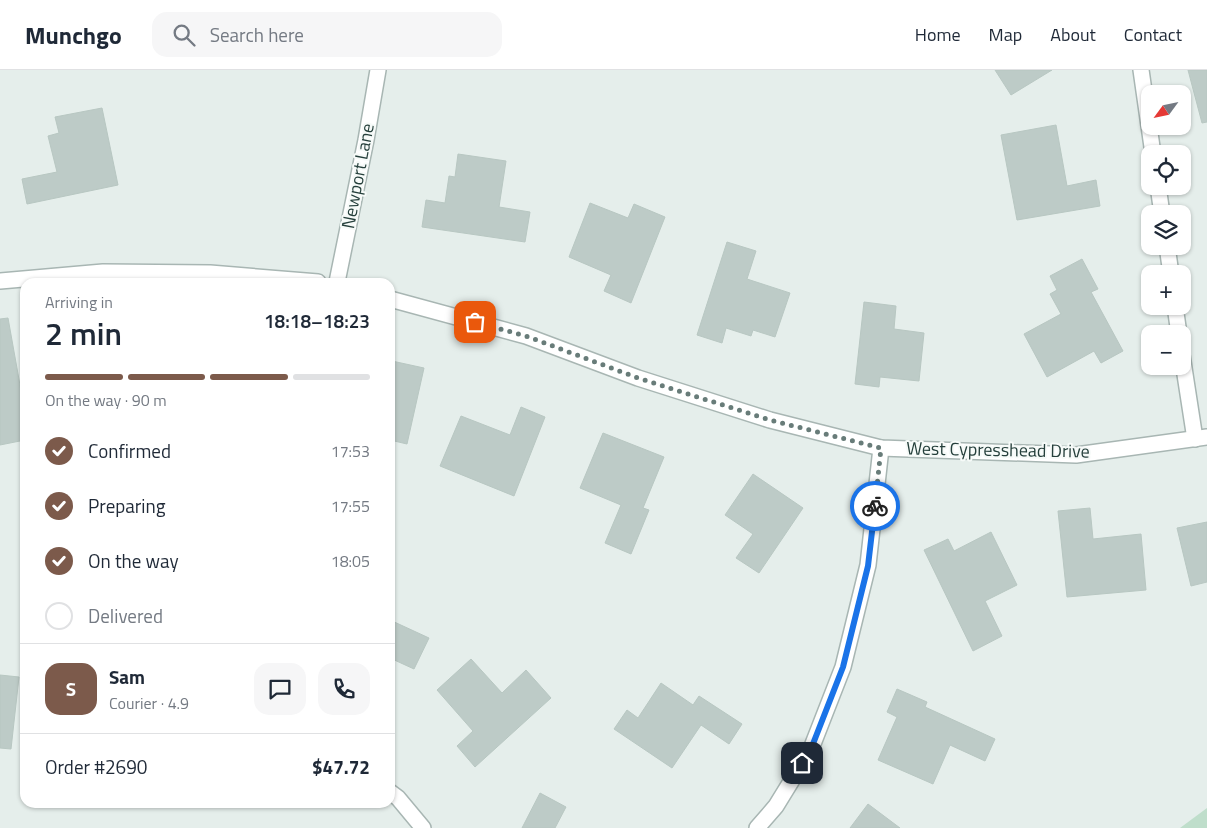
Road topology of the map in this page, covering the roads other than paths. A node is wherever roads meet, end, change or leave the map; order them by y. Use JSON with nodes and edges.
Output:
{"nodes":[{"id":1,"x":378,"y":70,"type":"edge"},
{"id":2,"x":1141,"y":70,"type":"edge"},
{"id":3,"x":1152,"y":145,"type":"edge"},
{"id":4,"x":38,"y":278,"type":"edge"},
{"id":5,"x":270,"y":278,"type":"edge"},
{"id":6,"x":338,"y":278,"type":"edge"},
{"id":7,"x":20,"y":279,"type":"edge"},
{"id":8,"x":0,"y":281,"type":"edge"},
{"id":9,"x":395,"y":300,"type":"edge"},
{"id":10,"x":1187,"y":375,"type":"edge"},
{"id":11,"x":1201,"y":438,"type":"edge"},
{"id":12,"x":881,"y":448,"type":"junction"},
{"id":13,"x":395,"y":796,"type":"edge"},
{"id":14,"x":424,"y":828,"type":"edge"},
{"id":15,"x":756,"y":828,"type":"edge"}],
"edges":[{"from":1,"to":6,"type":"street","name":"Newport Lane"},
{"from":2,"to":3,"type":"street"},
{"from":4,"to":5,"type":"street"},
{"from":7,"to":8,"type":"street"},
{"from":9,"to":12,"type":"street","name":"West Cypresshead Drive"},
{"from":10,"to":11,"type":"street"},
{"from":11,"to":12,"type":"street","name":"West Cypresshead Drive"},
{"from":12,"to":15,"type":"street"},
{"from":13,"to":14,"type":"street"}]}
